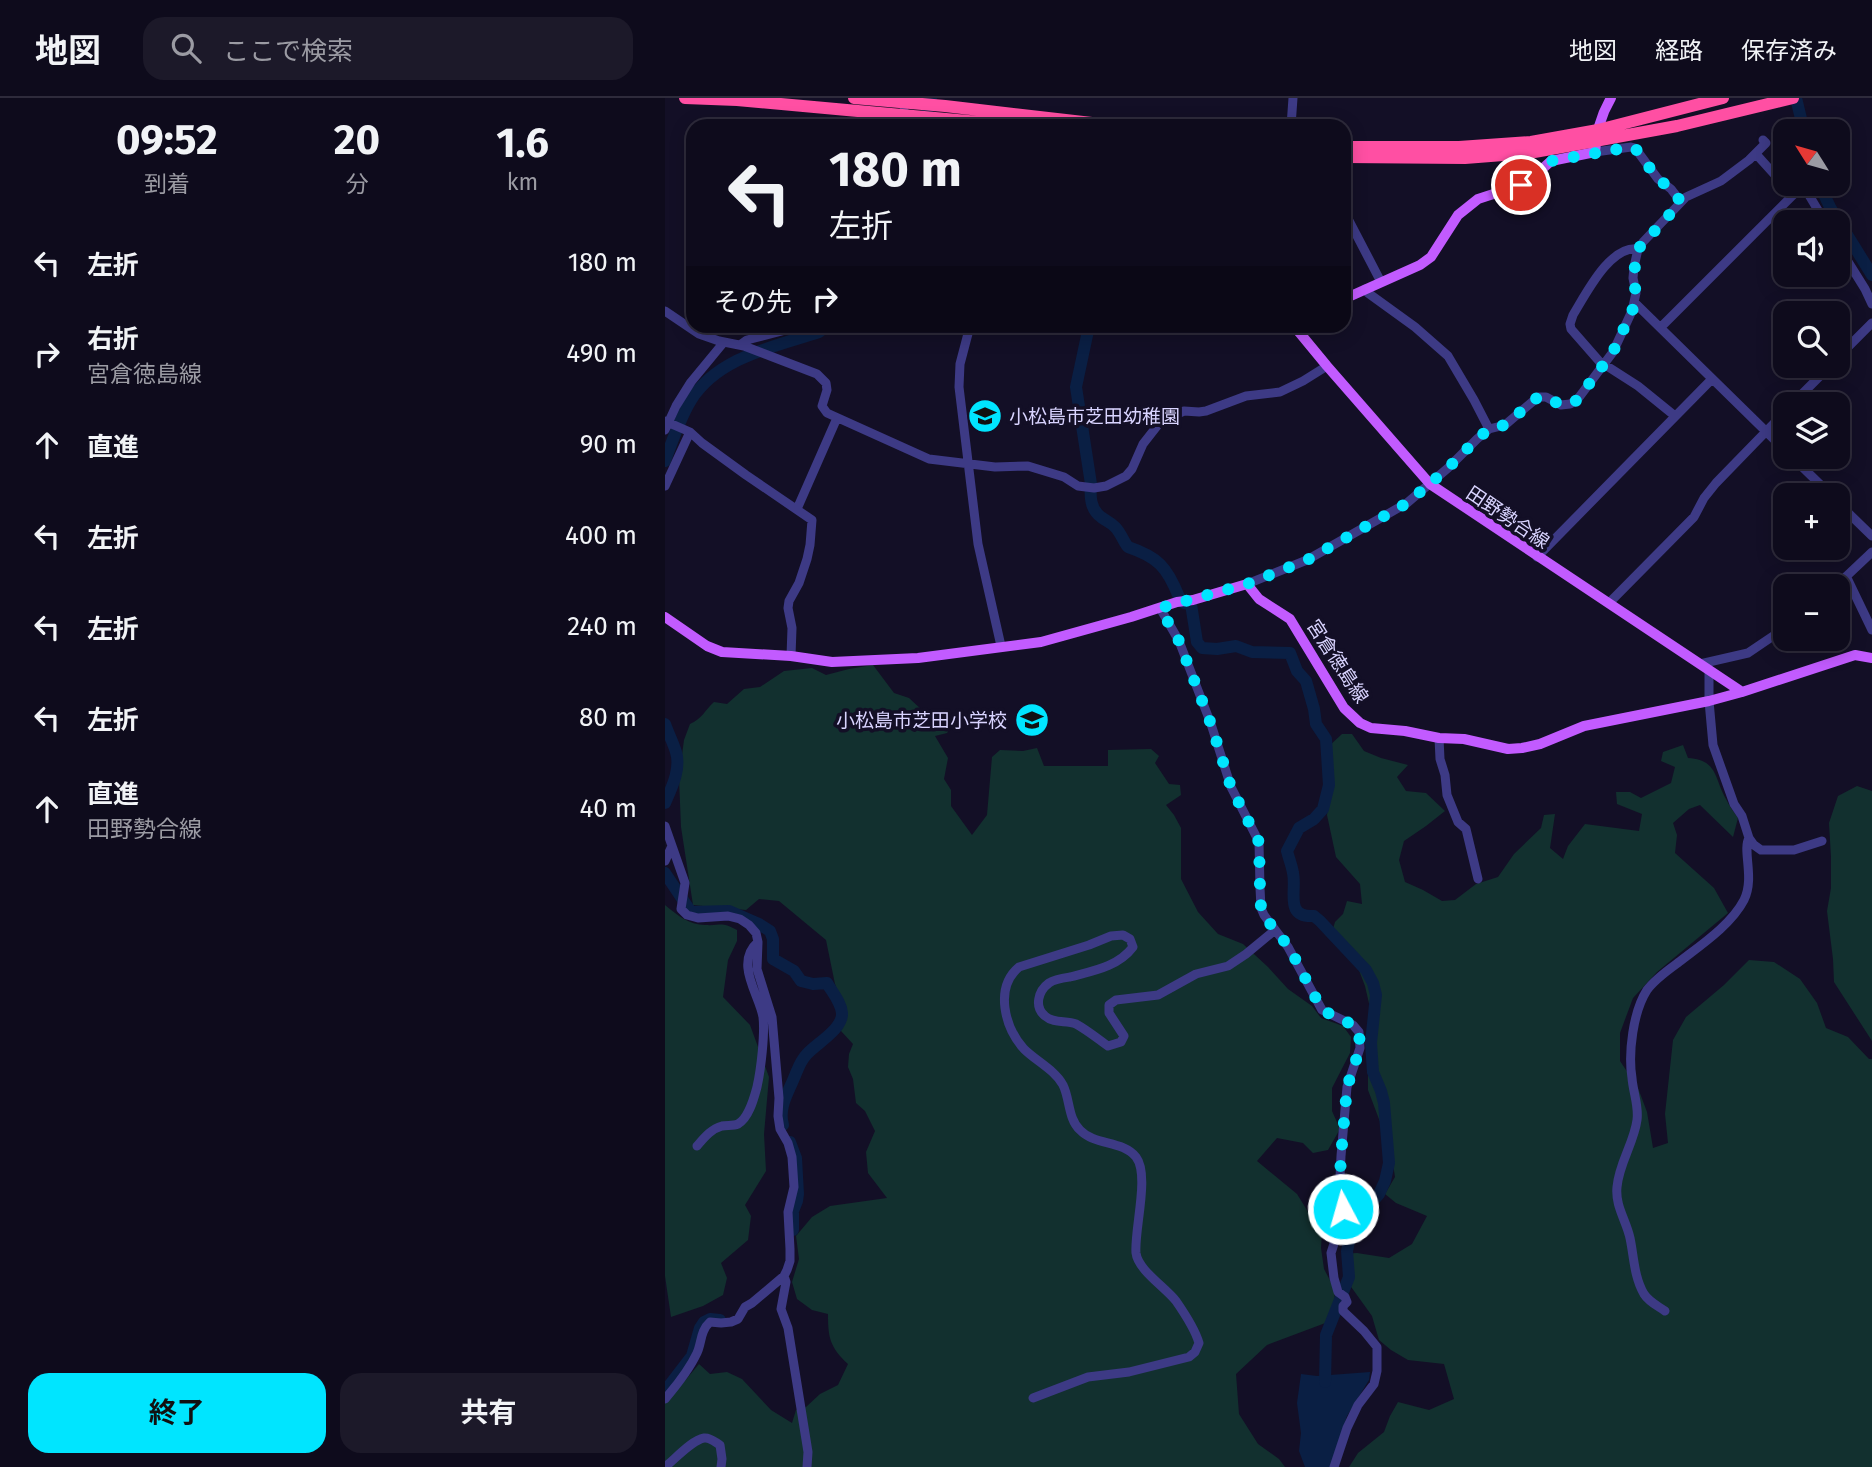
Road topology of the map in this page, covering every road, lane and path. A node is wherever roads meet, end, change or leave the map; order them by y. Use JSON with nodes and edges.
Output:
{"nodes":[{"id":1,"x":685,"y":98,"type":"edge"},
{"id":2,"x":854,"y":98,"type":"edge"},
{"id":3,"x":1293,"y":98,"type":"edge"},
{"id":4,"x":1611,"y":98,"type":"edge"},
{"id":5,"x":1723,"y":98,"type":"edge"},
{"id":6,"x":1793,"y":98,"type":"edge"},
{"id":7,"x":908,"y":110,"type":"edge"},
{"id":8,"x":944,"y":112,"type":"junction"},
{"id":9,"x":983,"y":119,"type":"edge"},
{"id":10,"x":1031,"y":119,"type":"edge"},
{"id":11,"x":1292,"y":119,"type":"edge"},
{"id":12,"x":1763,"y":140,"type":"dead end"},
{"id":13,"x":1596,"y":141,"type":"junction"},
{"id":14,"x":1351,"y":147,"type":"edge"},
{"id":15,"x":1756,"y":154,"type":"junction"},
{"id":16,"x":1351,"y":157,"type":"edge"},
{"id":17,"x":1773,"y":173,"type":"edge"},
{"id":18,"x":1792,"y":196,"type":"edge"},
{"id":19,"x":1681,"y":202,"type":"junction"},
{"id":20,"x":1351,"y":224,"type":"edge"},
{"id":21,"x":1638,"y":249,"type":"junction"},
{"id":22,"x":1850,"y":265,"type":"edge"},
{"id":23,"x":1381,"y":282,"type":"junction"},
{"id":24,"x":1366,"y":290,"type":"junction"},
{"id":25,"x":1351,"y":296,"type":"edge"},
{"id":26,"x":1635,"y":303,"type":"junction"},
{"id":27,"x":1872,"y":304,"type":"edge"},
{"id":28,"x":665,"y":311,"type":"edge"},
{"id":29,"x":1872,"y":323,"type":"edge"},
{"id":30,"x":686,"y":325,"type":"edge"},
{"id":31,"x":1661,"y":327,"type":"junction"},
{"id":32,"x":698,"y":333,"type":"edge"},
{"id":33,"x":774,"y":333,"type":"edge"},
{"id":34,"x":968,"y":333,"type":"edge"},
{"id":35,"x":1300,"y":333,"type":"edge"},
{"id":36,"x":724,"y":342,"type":"junction"},
{"id":37,"x":1850,"y":345,"type":"edge"},
{"id":38,"x":742,"y":346,"type":"junction"},
{"id":39,"x":1605,"y":364,"type":"junction"},
{"id":40,"x":1327,"y":366,"type":"junction"},
{"id":41,"x":1818,"y":378,"type":"edge"},
{"id":42,"x":1712,"y":379,"type":"junction"},
{"id":43,"x":1804,"y":392,"type":"edge"},
{"id":44,"x":1675,"y":416,"type":"junction"},
{"id":45,"x":837,"y":418,"type":"junction"},
{"id":46,"x":1773,"y":424,"type":"edge"},
{"id":47,"x":668,"y":425,"type":"edge"},
{"id":48,"x":1489,"y":429,"type":"junction"},
{"id":49,"x":688,"y":431,"type":"junction"},
{"id":50,"x":1766,"y":431,"type":"junction"},
{"id":51,"x":1773,"y":438,"type":"edge"},
{"id":52,"x":968,"y":463,"type":"junction"},
{"id":53,"x":1804,"y":469,"type":"edge"},
{"id":54,"x":1819,"y":483,"type":"edge"},
{"id":55,"x":1430,"y":484,"type":"junction"},
{"id":56,"x":665,"y":486,"type":"edge"},
{"id":57,"x":797,"y":509,"type":"junction"},
{"id":58,"x":1850,"y":515,"type":"edge"},
{"id":59,"x":1872,"y":536,"type":"edge"},
{"id":60,"x":1872,"y":552,"type":"edge"},
{"id":61,"x":1537,"y":558,"type":"junction"},
{"id":62,"x":1850,"y":575,"type":"edge"},
{"id":63,"x":1247,"y":584,"type":"junction"},
{"id":64,"x":1850,"y":584,"type":"edge"},
{"id":65,"x":1609,"y":603,"type":"junction"},
{"id":66,"x":1160,"y":608,"type":"junction"},
{"id":67,"x":665,"y":617,"type":"edge"},
{"id":68,"x":1872,"y":630,"type":"edge"},
{"id":69,"x":1773,"y":636,"type":"edge"},
{"id":70,"x":1001,"y":646,"type":"junction"},
{"id":71,"x":791,"y":656,"type":"junction"},
{"id":72,"x":1872,"y":658,"type":"edge"},
{"id":73,"x":1705,"y":667,"type":"junction"},
{"id":74,"x":1742,"y":692,"type":"junction"},
{"id":75,"x":1709,"y":701,"type":"junction"},
{"id":76,"x":1439,"y":737,"type":"junction"},
{"id":77,"x":665,"y":826,"type":"edge"},
{"id":78,"x":1749,"y":838,"type":"junction"},
{"id":79,"x":1822,"y":841,"type":"dead end"},
{"id":80,"x":673,"y":846,"type":"junction"},
{"id":81,"x":665,"y":861,"type":"edge"},
{"id":82,"x":1478,"y":879,"type":"dead end"},
{"id":83,"x":1275,"y":930,"type":"junction"},
{"id":84,"x":758,"y":942,"type":"junction"},
{"id":85,"x":697,"y":1146,"type":"dead end"},
{"id":86,"x":784,"y":1276,"type":"junction"},
{"id":87,"x":1665,"y":1311,"type":"dead end"},
{"id":88,"x":1034,"y":1398,"type":"dead end"},
{"id":89,"x":665,"y":1399,"type":"edge"},
{"id":90,"x":665,"y":1467,"type":"edge"},
{"id":91,"x":721,"y":1467,"type":"edge"},
{"id":92,"x":807,"y":1467,"type":"edge"},
{"id":93,"x":1334,"y":1467,"type":"edge"}],
"edges":[{"from":1,"to":7,"type":"highway"},
{"from":2,"to":7,"type":"highway"},
{"from":3,"to":11,"type":"street"},
{"from":4,"to":13,"type":"main road"},
{"from":5,"to":13,"type":"highway"},
{"from":6,"to":13,"type":"highway"},
{"from":7,"to":8,"type":"highway"},
{"from":8,"to":9,"type":"highway"},
{"from":8,"to":10,"type":"highway"},
{"from":12,"to":15,"type":"street"},
{"from":13,"to":14,"type":"highway"},
{"from":13,"to":16,"type":"highway"},
{"from":13,"to":19,"type":"street"},
{"from":13,"to":23,"type":"main road"},
{"from":15,"to":17,"type":"street"},
{"from":15,"to":19,"type":"street"},
{"from":18,"to":31,"type":"street"},
{"from":19,"to":21,"type":"street"},
{"from":20,"to":23,"type":"street"},
{"from":21,"to":26,"type":"street"},
{"from":21,"to":39,"type":"street"},
{"from":22,"to":27,"type":"street"},
{"from":23,"to":24,"type":"main road"},
{"from":24,"to":25,"type":"main road"},
{"from":24,"to":48,"type":"street"},
{"from":26,"to":31,"type":"street"},
{"from":26,"to":39,"type":"street"},
{"from":28,"to":30,"type":"street"},
{"from":29,"to":37,"type":"street"},
{"from":31,"to":42,"type":"street"},
{"from":32,"to":36,"type":"street"},
{"from":33,"to":38,"type":"street"},
{"from":34,"to":52,"type":"street"},
{"from":35,"to":40,"type":"main road","name":"田野勢合線"},
{"from":36,"to":38,"type":"street"},
{"from":36,"to":47,"type":"street"},
{"from":38,"to":45,"type":"street"},
{"from":39,"to":44,"type":"street"},
{"from":39,"to":48,"type":"street"},
{"from":40,"to":52,"type":"street"},
{"from":40,"to":55,"type":"main road","name":"田野勢合線"},
{"from":41,"to":43,"type":"street"},
{"from":42,"to":44,"type":"street"},
{"from":42,"to":50,"type":"street"},
{"from":44,"to":61,"type":"street"},
{"from":45,"to":52,"type":"street"},
{"from":45,"to":57,"type":"street"},
{"from":46,"to":50,"type":"street"},
{"from":47,"to":49,"type":"street"},
{"from":48,"to":55,"type":"street"},
{"from":49,"to":56,"type":"street"},
{"from":49,"to":57,"type":"street"},
{"from":50,"to":51,"type":"street"},
{"from":50,"to":65,"type":"street"},
{"from":52,"to":70,"type":"street"},
{"from":53,"to":54,"type":"street"},
{"from":55,"to":61,"type":"main road","name":"田野勢合線"},
{"from":55,"to":63,"type":"street"},
{"from":57,"to":71,"type":"street"},
{"from":58,"to":59,"type":"street"},
{"from":60,"to":62,"type":"street"},
{"from":61,"to":65,"type":"main road","name":"田野勢合線"},
{"from":63,"to":66,"type":"main road"},
{"from":63,"to":76,"type":"main road","name":"宮倉徳島線"},
{"from":64,"to":68,"type":"street"},
{"from":65,"to":73,"type":"main road","name":"田野勢合線"},
{"from":66,"to":70,"type":"main road"},
{"from":66,"to":83,"type":"street"},
{"from":67,"to":71,"type":"main road"},
{"from":69,"to":73,"type":"street"},
{"from":70,"to":71,"type":"main road"},
{"from":72,"to":74,"type":"main road","name":"宮倉徳島線"},
{"from":73,"to":74,"type":"main road","name":"田野勢合線"},
{"from":73,"to":75,"type":"street"},
{"from":74,"to":75,"type":"main road","name":"宮倉徳島線"},
{"from":75,"to":76,"type":"main road","name":"宮倉徳島線"},
{"from":75,"to":78,"type":"street"},
{"from":76,"to":82,"type":"street"},
{"from":77,"to":80,"type":"street"},
{"from":78,"to":79,"type":"street"},
{"from":78,"to":87,"type":"street"},
{"from":80,"to":81,"type":"street"},
{"from":80,"to":84,"type":"street"},
{"from":83,"to":88,"type":"street"},
{"from":83,"to":93,"type":"street"},
{"from":84,"to":85,"type":"street"},
{"from":84,"to":86,"type":"street"},
{"from":86,"to":89,"type":"street"},
{"from":86,"to":92,"type":"street"},
{"from":90,"to":91,"type":"street"}]}
